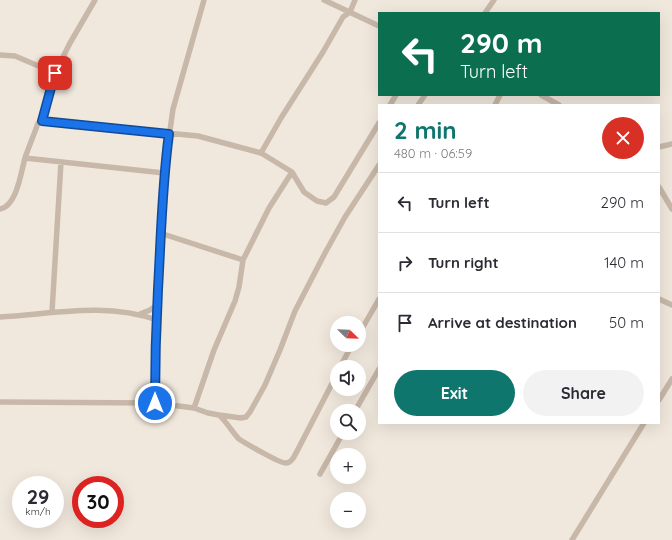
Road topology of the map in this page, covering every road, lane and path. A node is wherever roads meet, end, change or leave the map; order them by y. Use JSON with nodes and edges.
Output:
{"nodes":[{"id":1,"x":95,"y":0,"type":"edge"},
{"id":2,"x":204,"y":0,"type":"edge"},
{"id":3,"x":324,"y":0,"type":"edge"},
{"id":4,"x":355,"y":0,"type":"edge"},
{"id":5,"x":494,"y":0,"type":"edge"},
{"id":6,"x":350,"y":12,"type":"junction"},
{"id":7,"x":486,"y":12,"type":"edge"},
{"id":8,"x":378,"y":26,"type":"edge"},
{"id":9,"x":0,"y":55,"type":"edge"},
{"id":10,"x":55,"y":73,"type":"junction"},
{"id":11,"x":543,"y":96,"type":"edge"},
{"id":12,"x":557,"y":104,"type":"edge"},
{"id":13,"x":42,"y":121,"type":"junction"},
{"id":14,"x":378,"y":125,"type":"edge"},
{"id":15,"x":169,"y":134,"type":"junction"},
{"id":16,"x":672,"y":144,"type":"edge"},
{"id":17,"x":660,"y":147,"type":"edge"},
{"id":18,"x":261,"y":153,"type":"junction"},
{"id":19,"x":25,"y":158,"type":"junction"},
{"id":20,"x":61,"y":162,"type":"junction"},
{"id":21,"x":378,"y":167,"type":"edge"},
{"id":22,"x":292,"y":172,"type":"junction"},
{"id":23,"x":164,"y":173,"type":"junction"},
{"id":24,"x":660,"y":189,"type":"edge"},
{"id":25,"x":0,"y":209,"type":"edge"},
{"id":26,"x":672,"y":209,"type":"edge"},
{"id":27,"x":160,"y":233,"type":"junction"},
{"id":28,"x":243,"y":260,"type":"junction"},
{"id":29,"x":660,"y":299,"type":"edge"},
{"id":30,"x":378,"y":301,"type":"edge"},
{"id":31,"x":157,"y":305,"type":"junction"},
{"id":32,"x":672,"y":305,"type":"edge"},
{"id":33,"x":52,"y":312,"type":"junction"},
{"id":34,"x":140,"y":314,"type":"junction"},
{"id":35,"x":0,"y":317,"type":"edge"},
{"id":36,"x":157,"y":320,"type":"junction"},
{"id":37,"x":366,"y":322,"type":"edge"},
{"id":38,"x":378,"y":371,"type":"edge"},
{"id":39,"x":672,"y":378,"type":"edge"},
{"id":40,"x":330,"y":388,"type":"edge"},
{"id":41,"x":660,"y":398,"type":"edge"},
{"id":42,"x":0,"y":402,"type":"edge"},
{"id":43,"x":155,"y":403,"type":"junction"},
{"id":44,"x":359,"y":404,"type":"edge"},
{"id":45,"x":194,"y":408,"type":"junction"},
{"id":46,"x":219,"y":415,"type":"junction"},
{"id":47,"x":643,"y":424,"type":"edge"},
{"id":48,"x":339,"y":440,"type":"edge"},
{"id":49,"x":320,"y":474,"type":"dead end"},
{"id":50,"x":572,"y":540,"type":"edge"}],
"edges":[{"from":1,"to":10,"type":"street"},
{"from":2,"to":15,"type":"street"},
{"from":3,"to":6,"type":"street"},
{"from":4,"to":6,"type":"street"},
{"from":5,"to":7,"type":"street"},
{"from":6,"to":8,"type":"street"},
{"from":6,"to":18,"type":"street"},
{"from":9,"to":10,"type":"street"},
{"from":10,"to":13,"type":"street"},
{"from":11,"to":12,"type":"street"},
{"from":13,"to":15,"type":"street"},
{"from":13,"to":19,"type":"street"},
{"from":14,"to":22,"type":"street"},
{"from":15,"to":18,"type":"street"},
{"from":15,"to":23,"type":"street"},
{"from":16,"to":17,"type":"street"},
{"from":18,"to":22,"type":"street"},
{"from":19,"to":20,"type":"street"},
{"from":19,"to":25,"type":"street"},
{"from":20,"to":23,"type":"street"},
{"from":20,"to":33,"type":"street"},
{"from":21,"to":46,"type":"street"},
{"from":22,"to":28,"type":"street"},
{"from":23,"to":27,"type":"street"},
{"from":24,"to":26,"type":"street"},
{"from":27,"to":28,"type":"street"},
{"from":27,"to":31,"type":"street"},
{"from":28,"to":45,"type":"street"},
{"from":29,"to":32,"type":"street"},
{"from":30,"to":37,"type":"street"},
{"from":31,"to":34,"type":"street"},
{"from":31,"to":36,"type":"street"},
{"from":33,"to":34,"type":"street"},
{"from":33,"to":35,"type":"street"},
{"from":34,"to":36,"type":"street"},
{"from":36,"to":43,"type":"street"},
{"from":38,"to":44,"type":"street"},
{"from":39,"to":41,"type":"street"},
{"from":40,"to":46,"type":"street"},
{"from":42,"to":43,"type":"street"},
{"from":43,"to":45,"type":"street"},
{"from":45,"to":46,"type":"street"},
{"from":47,"to":50,"type":"street"},
{"from":48,"to":49,"type":"street"}]}
